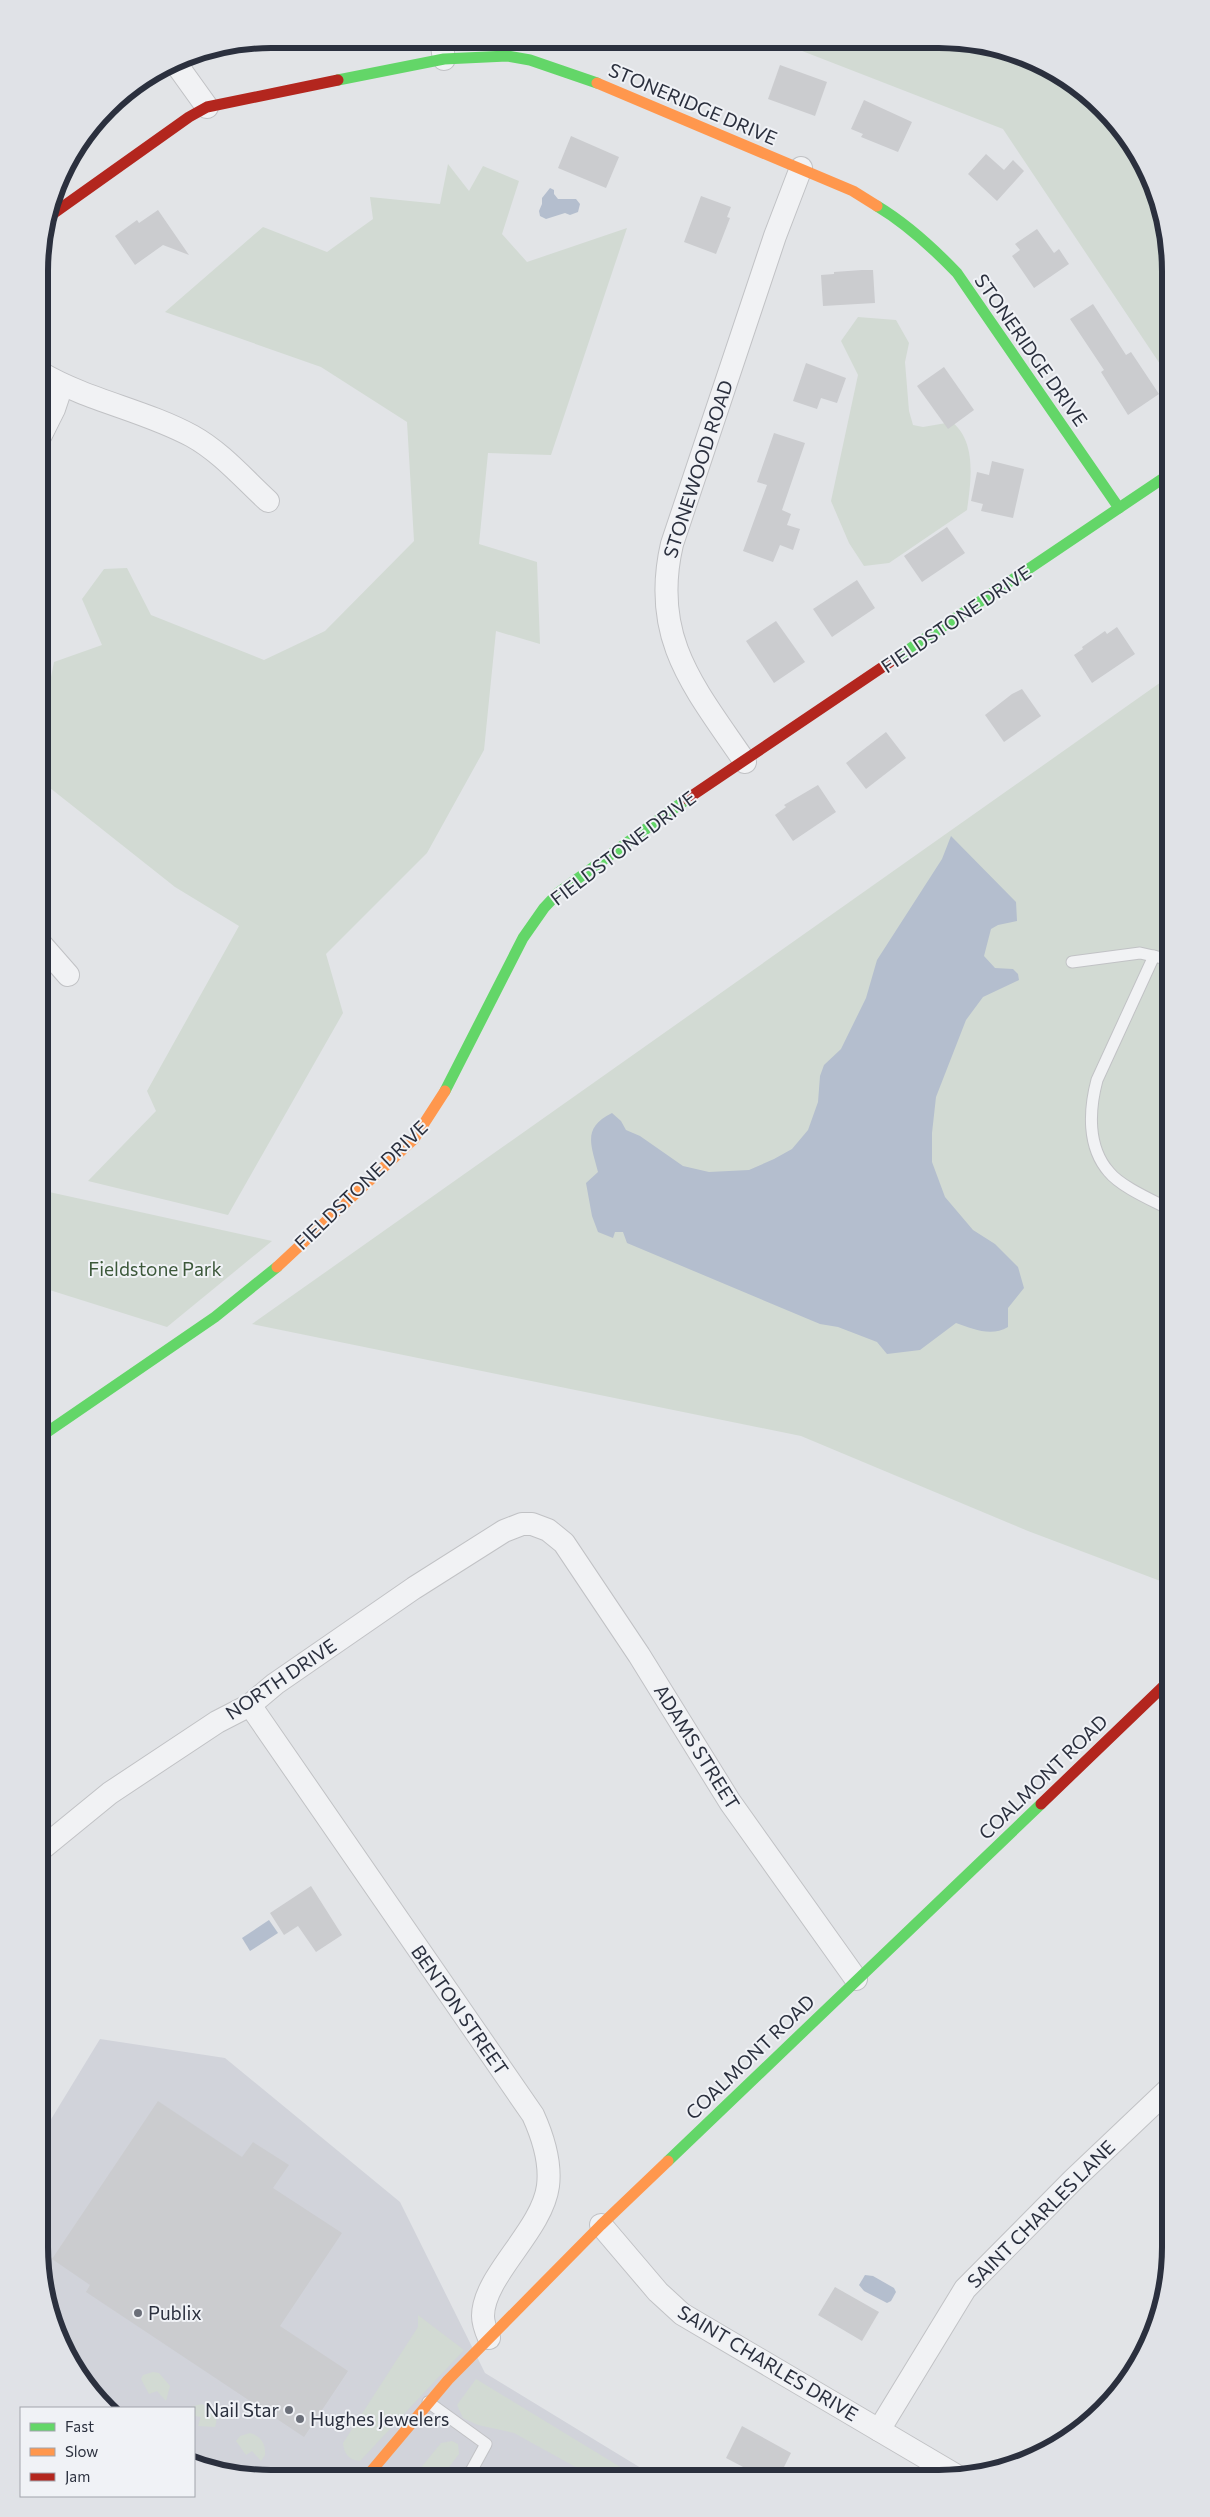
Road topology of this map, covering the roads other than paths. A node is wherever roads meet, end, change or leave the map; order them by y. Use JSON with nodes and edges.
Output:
{"nodes":[{"id":1,"x":443,"y":49,"type":"edge"},
{"id":2,"x":178,"y":67,"type":"edge"},
{"id":3,"x":207,"y":107,"type":"junction"},
{"id":4,"x":801,"y":168,"type":"junction"},
{"id":5,"x":55,"y":213,"type":"edge"},
{"id":6,"x":48,"y":377,"type":"edge"},
{"id":7,"x":62,"y":386,"type":"junction"},
{"id":8,"x":48,"y":420,"type":"edge"},
{"id":9,"x":1162,"y":478,"type":"edge"},
{"id":10,"x":268,"y":501,"type":"dead end"},
{"id":11,"x":1119,"y":508,"type":"junction"},
{"id":12,"x":745,"y":762,"type":"junction"},
{"id":13,"x":48,"y":952,"type":"edge"},
{"id":14,"x":1154,"y":956,"type":"junction"},
{"id":15,"x":1162,"y":958,"type":"edge"},
{"id":16,"x":1072,"y":962,"type":"dead end"},
{"id":17,"x":68,"y":975,"type":"dead end"},
{"id":18,"x":1162,"y":1205,"type":"edge"},
{"id":19,"x":48,"y":1432,"type":"edge"},
{"id":20,"x":532,"y":1524,"type":"joint"},
{"id":21,"x":1162,"y":1688,"type":"edge"},
{"id":22,"x":250,"y":1705,"type":"junction"},
{"id":23,"x":48,"y":1844,"type":"edge"},
{"id":24,"x":856,"y":1979,"type":"junction"},
{"id":25,"x":1162,"y":2096,"type":"edge"},
{"id":26,"x":601,"y":2225,"type":"junction"},
{"id":27,"x":489,"y":2338,"type":"junction"},
{"id":28,"x":428,"y":2402,"type":"junction"},
{"id":29,"x":879,"y":2430,"type":"junction"},
{"id":30,"x":372,"y":2470,"type":"edge"},
{"id":31,"x":472,"y":2470,"type":"edge"},
{"id":32,"x":946,"y":2470,"type":"edge"}],
"edges":[{"from":1,"to":3,"type":"street","name":"STONERIDGE DRIVE"},
{"from":1,"to":4,"type":"street","name":"STONERIDGE DRIVE"},
{"from":2,"to":3,"type":"street"},
{"from":3,"to":5,"type":"street","name":"STONERIDGE DRIVE"},
{"from":4,"to":11,"type":"street","name":"STONERIDGE DRIVE"},
{"from":4,"to":12,"type":"street","name":"STONEWOOD ROAD"},
{"from":6,"to":7,"type":"street"},
{"from":7,"to":8,"type":"street"},
{"from":7,"to":10,"type":"street"},
{"from":9,"to":11,"type":"street","name":"FIELDSTONE DRIVE"},
{"from":11,"to":12,"type":"street","name":"FIELDSTONE DRIVE"},
{"from":12,"to":19,"type":"street","name":"FIELDSTONE DRIVE"},
{"from":13,"to":17,"type":"street"},
{"from":14,"to":15,"type":"lane"},
{"from":14,"to":16,"type":"lane"},
{"from":14,"to":18,"type":"lane"},
{"from":20,"to":22,"type":"street","name":"NORTH DRIVE"},
{"from":20,"to":24,"type":"street","name":"ADAMS STREET"},
{"from":21,"to":24,"type":"street","name":"COALMONT ROAD"},
{"from":22,"to":23,"type":"street","name":"NORTH DRIVE"},
{"from":22,"to":27,"type":"street","name":"BENTON STREET"},
{"from":24,"to":26,"type":"street","name":"COALMONT ROAD"},
{"from":25,"to":29,"type":"street","name":"SAINT CHARLES LANE"},
{"from":26,"to":27,"type":"street","name":"COALMONT ROAD"},
{"from":26,"to":29,"type":"street","name":"SAINT CHARLES DRIVE"},
{"from":27,"to":28,"type":"street","name":"COALMONT ROAD"},
{"from":28,"to":30,"type":"street","name":"COALMONT ROAD"},
{"from":28,"to":31,"type":"lane"},
{"from":29,"to":32,"type":"street","name":"SAINT CHARLES DRIVE"}]}
